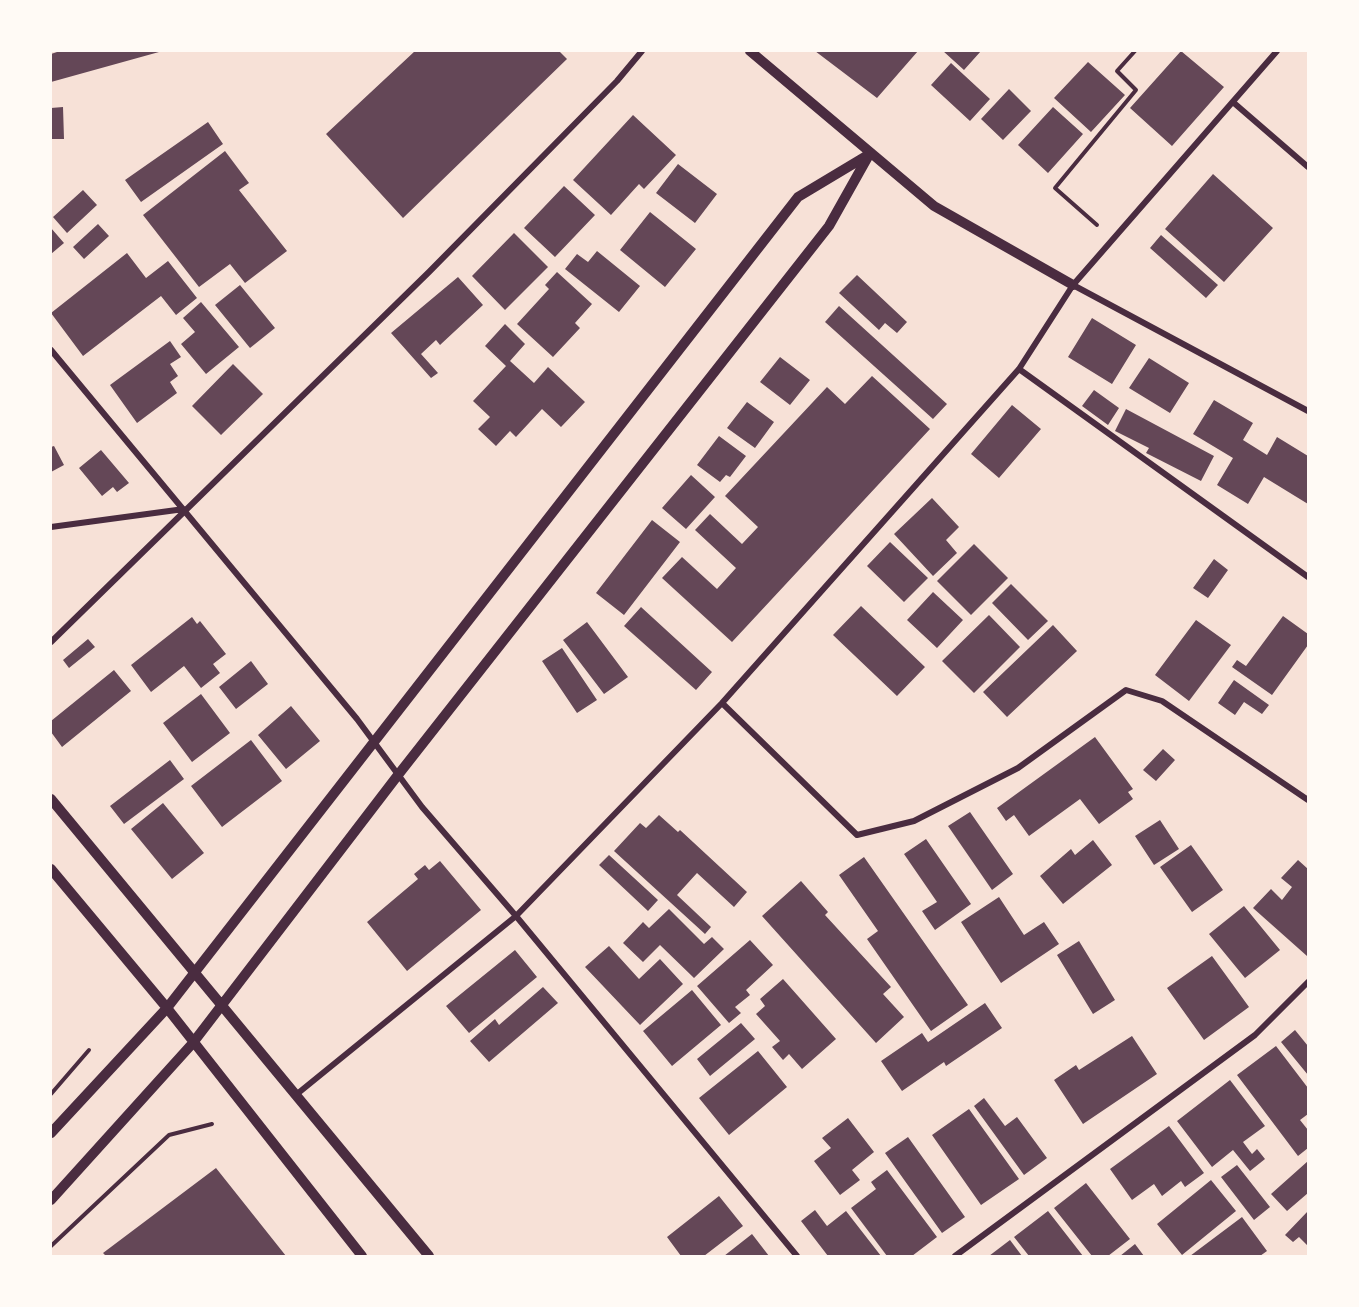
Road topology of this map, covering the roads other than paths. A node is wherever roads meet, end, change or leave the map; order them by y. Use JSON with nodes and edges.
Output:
{"nodes":[{"id":1,"x":642,"y":51,"type":"edge"},
{"id":2,"x":750,"y":51,"type":"edge"},
{"id":3,"x":1277,"y":51,"type":"edge"},
{"id":4,"x":1234,"y":104,"type":"junction"},
{"id":5,"x":870,"y":153,"type":"junction"},
{"id":6,"x":1308,"y":167,"type":"edge"},
{"id":7,"x":1073,"y":285,"type":"junction"},
{"id":8,"x":51,"y":350,"type":"edge"},
{"id":9,"x":1019,"y":369,"type":"junction"},
{"id":10,"x":1308,"y":411,"type":"edge"},
{"id":11,"x":184,"y":509,"type":"junction"},
{"id":12,"x":51,"y":527,"type":"edge"},
{"id":13,"x":1308,"y":577,"type":"edge"},
{"id":14,"x":51,"y":642,"type":"edge"},
{"id":15,"x":722,"y":703,"type":"junction"},
{"id":16,"x":374,"y":744,"type":"junction"},
{"id":17,"x":398,"y":775,"type":"junction"},
{"id":18,"x":51,"y":800,"type":"edge"},
{"id":19,"x":1308,"y":800,"type":"edge"},
{"id":20,"x":51,"y":869,"type":"edge"},
{"id":21,"x":516,"y":916,"type":"junction"},
{"id":22,"x":194,"y":972,"type":"junction"},
{"id":23,"x":1308,"y":982,"type":"edge"},
{"id":24,"x":223,"y":1005,"type":"junction"},
{"id":25,"x":167,"y":1008,"type":"junction"},
{"id":26,"x":192,"y":1044,"type":"junction"},
{"id":27,"x":297,"y":1094,"type":"junction"},
{"id":28,"x":51,"y":1133,"type":"edge"},
{"id":29,"x":51,"y":1200,"type":"edge"},
{"id":30,"x":362,"y":1256,"type":"edge"},
{"id":31,"x":429,"y":1256,"type":"edge"},
{"id":32,"x":797,"y":1256,"type":"edge"},
{"id":33,"x":955,"y":1256,"type":"edge"}],
"edges":[{"from":1,"to":11,"type":"street"},
{"from":2,"to":5,"type":"street"},
{"from":3,"to":4,"type":"street"},
{"from":4,"to":6,"type":"street"},
{"from":4,"to":7,"type":"street"},
{"from":5,"to":7,"type":"street"},
{"from":5,"to":16,"type":"street"},
{"from":5,"to":17,"type":"street"},
{"from":7,"to":9,"type":"street"},
{"from":7,"to":10,"type":"street"},
{"from":8,"to":11,"type":"street"},
{"from":9,"to":13,"type":"street"},
{"from":9,"to":15,"type":"street"},
{"from":11,"to":12,"type":"street"},
{"from":11,"to":14,"type":"street"},
{"from":11,"to":16,"type":"street"},
{"from":15,"to":19,"type":"street"},
{"from":15,"to":21,"type":"street"},
{"from":16,"to":17,"type":"street"},
{"from":16,"to":22,"type":"street"},
{"from":17,"to":21,"type":"street"},
{"from":17,"to":24,"type":"street"},
{"from":18,"to":22,"type":"street"},
{"from":20,"to":25,"type":"street"},
{"from":21,"to":27,"type":"street"},
{"from":21,"to":32,"type":"street"},
{"from":22,"to":24,"type":"street"},
{"from":22,"to":25,"type":"street"},
{"from":23,"to":33,"type":"street"},
{"from":24,"to":26,"type":"street"},
{"from":24,"to":27,"type":"street"},
{"from":25,"to":26,"type":"street"},
{"from":25,"to":28,"type":"street"},
{"from":26,"to":29,"type":"street"},
{"from":26,"to":30,"type":"street"},
{"from":27,"to":31,"type":"street"}]}
